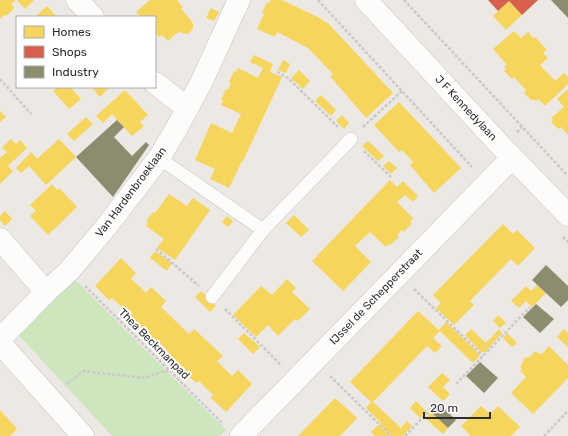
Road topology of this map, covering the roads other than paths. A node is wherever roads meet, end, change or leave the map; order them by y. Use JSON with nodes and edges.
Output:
{"nodes":[{"id":1,"x":77,"y":0,"type":"edge"},
{"id":2,"x":239,"y":0,"type":"edge"},
{"id":3,"x":366,"y":0,"type":"edge"},
{"id":4,"x":92,"y":16,"type":"edge"},
{"id":5,"x":156,"y":84,"type":"edge"},
{"id":6,"x":187,"y":108,"type":"junction"},
{"id":7,"x":351,"y":139,"type":"road end"},
{"id":8,"x":159,"y":158,"type":"junction"},
{"id":9,"x":512,"y":158,"type":"junction"},
{"id":10,"x":568,"y":215,"type":"edge"},
{"id":11,"x":263,"y":230,"type":"junction"},
{"id":12,"x":0,"y":239,"type":"edge"},
{"id":13,"x":46,"y":292,"type":"junction"},
{"id":14,"x":212,"y":297,"type":"road end"},
{"id":15,"x":0,"y":339,"type":"edge"},
{"id":16,"x":0,"y":343,"type":"edge"},
{"id":17,"x":232,"y":431,"type":"edge"},
{"id":18,"x":83,"y":436,"type":"edge"}],
"edges":[{"from":1,"to":4,"type":"street"},
{"from":2,"to":6,"type":"street","name":"Van Hardenbroeklaan"},
{"from":3,"to":9,"type":"street","name":"J F Kennedylaan"},
{"from":5,"to":6,"type":"street"},
{"from":6,"to":8,"type":"street","name":"Van Hardenbroeklaan"},
{"from":7,"to":11,"type":"lane"},
{"from":8,"to":11,"type":"lane"},
{"from":8,"to":13,"type":"street","name":"Van Hardenbroeklaan"},
{"from":9,"to":10,"type":"street","name":"J F Kennedylaan"},
{"from":9,"to":17,"type":"street","name":"IJssel de Schepperstraat"},
{"from":11,"to":14,"type":"lane"},
{"from":12,"to":13,"type":"street"},
{"from":13,"to":15,"type":"street","name":"Van Hardenbroeklaan"},
{"from":16,"to":18,"type":"street"}]}
